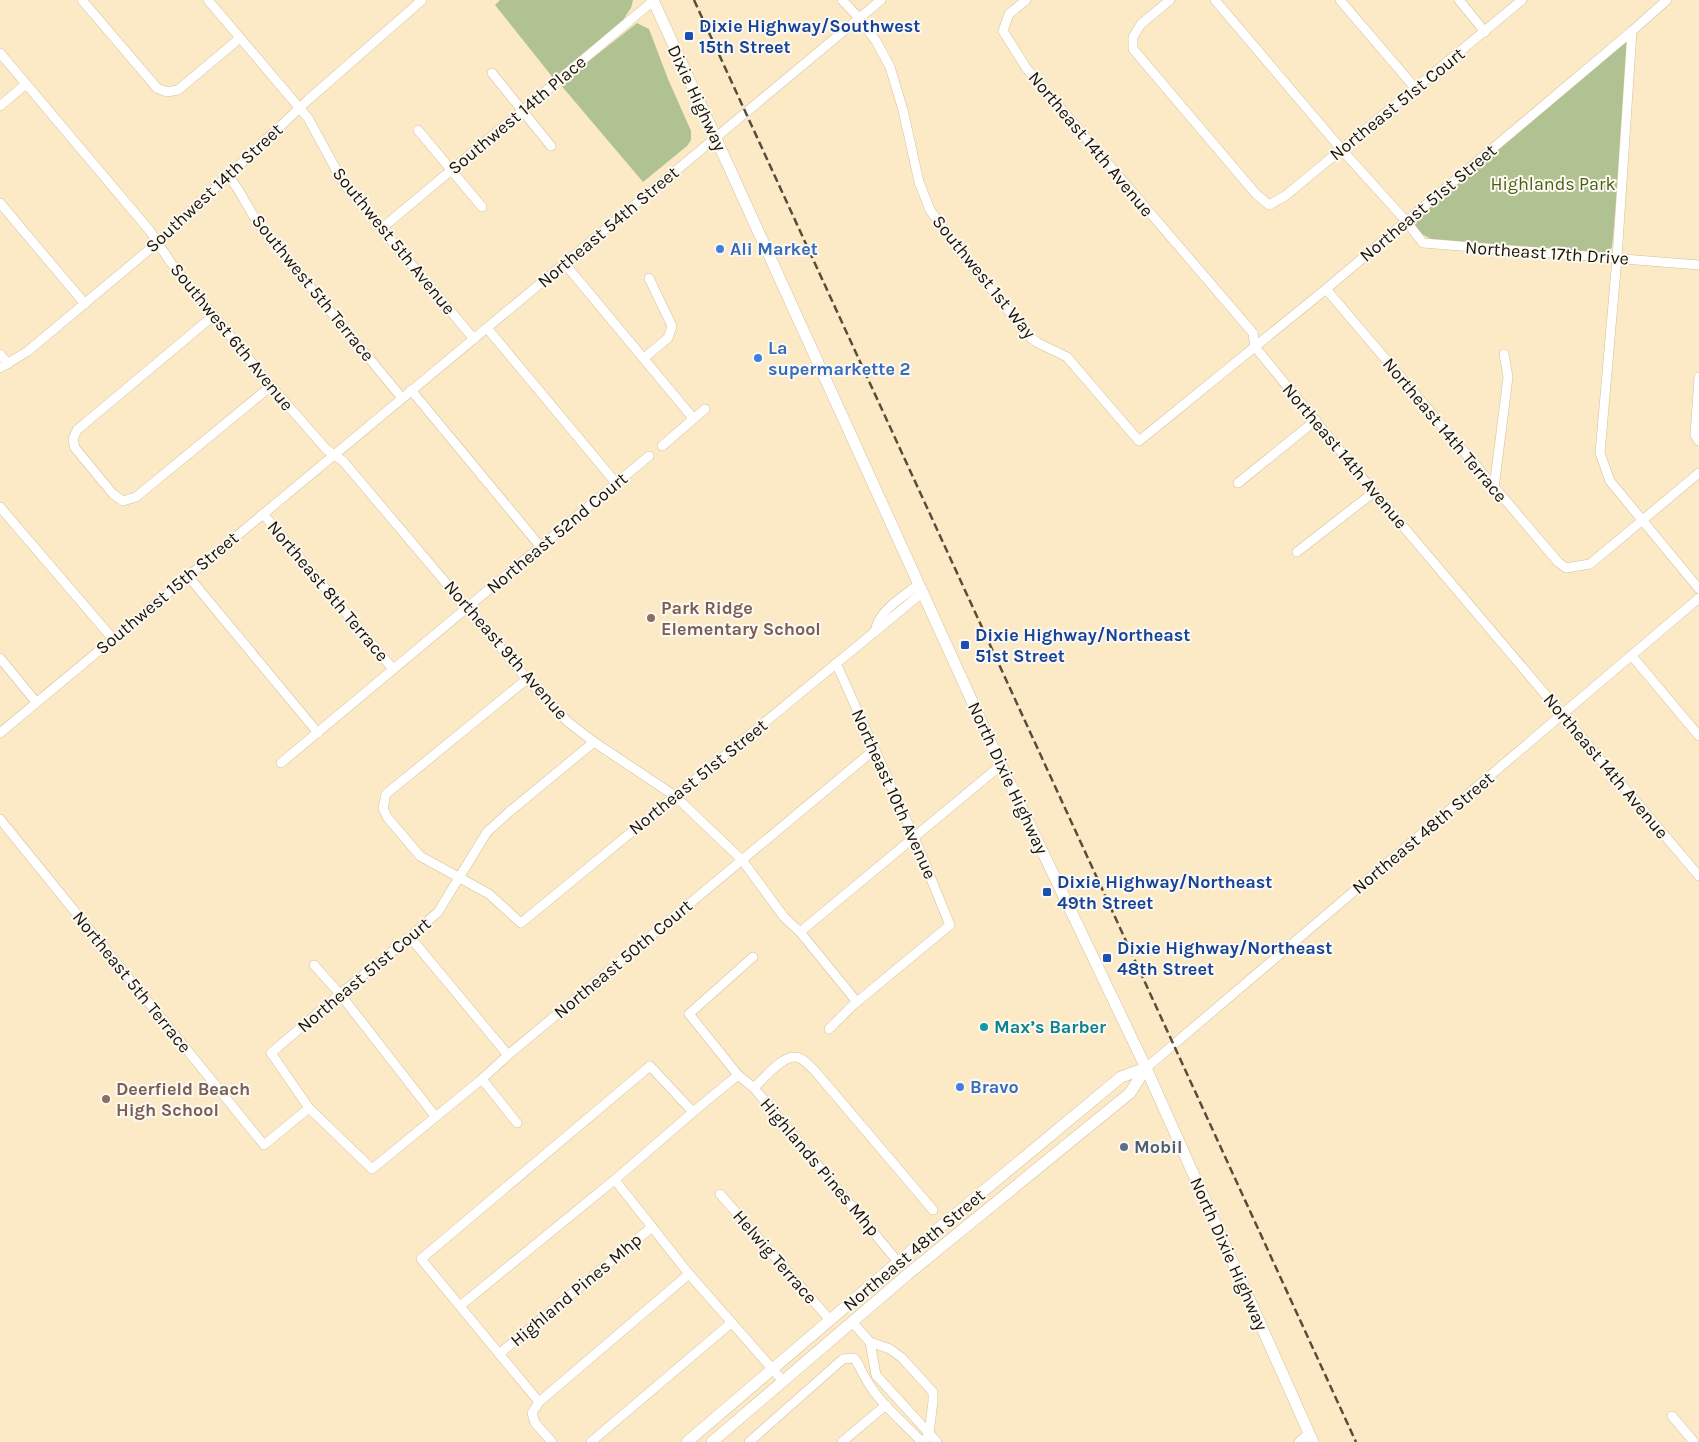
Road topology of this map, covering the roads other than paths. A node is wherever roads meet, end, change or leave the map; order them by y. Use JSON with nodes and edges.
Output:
{"nodes":[{"id":1,"x":82,"y":0,"type":"edge"},
{"id":2,"x":208,"y":0,"type":"edge"},
{"id":3,"x":422,"y":0,"type":"edge"},
{"id":4,"x":653,"y":0,"type":"edge"},
{"id":5,"x":842,"y":0,"type":"edge"},
{"id":6,"x":881,"y":0,"type":"edge"},
{"id":7,"x":1026,"y":0,"type":"edge"},
{"id":8,"x":1170,"y":0,"type":"edge"},
{"id":9,"x":1215,"y":0,"type":"edge"},
{"id":10,"x":1340,"y":0,"type":"edge"},
{"id":11,"x":1459,"y":0,"type":"edge"},
{"id":12,"x":1522,"y":0,"type":"edge"},
{"id":13,"x":1667,"y":0,"type":"edge"},
{"id":14,"x":859,"y":18,"type":"junction"},
{"id":15,"x":1632,"y":31,"type":"junction"},
{"id":16,"x":1485,"y":32,"type":"junction"},
{"id":17,"x":240,"y":38,"type":"junction"},
{"id":18,"x":0,"y":53,"type":"edge"},
{"id":19,"x":492,"y":74,"type":"dead end"},
{"id":20,"x":26,"y":84,"type":"junction"},
{"id":21,"x":1416,"y":89,"type":"junction"},
{"id":22,"x":0,"y":106,"type":"edge"},
{"id":23,"x":299,"y":108,"type":"junction"},
{"id":24,"x":522,"y":111,"type":"junction"},
{"id":25,"x":418,"y":130,"type":"dead end"},
{"id":26,"x":716,"y":137,"type":"junction"},
{"id":27,"x":551,"y":146,"type":"dead end"},
{"id":28,"x":1342,"y":150,"type":"junction"},
{"id":29,"x":452,"y":170,"type":"junction"},
{"id":30,"x":228,"y":176,"type":"junction"},
{"id":31,"x":742,"y":195,"type":"joint"},
{"id":32,"x":0,"y":203,"type":"edge"},
{"id":33,"x":482,"y":207,"type":"dead end"},
{"id":34,"x":1406,"y":221,"type":"junction"},
{"id":35,"x":381,"y":229,"type":"junction"},
{"id":36,"x":157,"y":243,"type":"junction"},
{"id":37,"x":1617,"y":258,"type":"junction"},
{"id":38,"x":565,"y":264,"type":"junction"},
{"id":39,"x":1699,"y":265,"type":"edge"},
{"id":40,"x":649,"y":278,"type":"dead end"},
{"id":41,"x":1326,"y":290,"type":"junction"},
{"id":42,"x":85,"y":304,"type":"junction"},
{"id":43,"x":213,"y":316,"type":"junction"},
{"id":44,"x":487,"y":328,"type":"junction"},
{"id":45,"x":474,"y":339,"type":"junction"},
{"id":46,"x":1255,"y":347,"type":"junction"},
{"id":47,"x":0,"y":354,"type":"edge"},
{"id":48,"x":1504,"y":354,"type":"dead end"},
{"id":49,"x":644,"y":358,"type":"junction"},
{"id":50,"x":4,"y":366,"type":"edge"},
{"id":51,"x":1699,"y":377,"type":"edge"},
{"id":52,"x":272,"y":386,"type":"junction"},
{"id":53,"x":411,"y":390,"type":"junction"},
{"id":54,"x":402,"y":398,"type":"junction"},
{"id":55,"x":705,"y":409,"type":"dead end"},
{"id":56,"x":693,"y":418,"type":"junction"},
{"id":57,"x":1316,"y":420,"type":"junction"},
{"id":58,"x":1139,"y":441,"type":"joint"},
{"id":59,"x":1699,"y":441,"type":"edge"},
{"id":60,"x":662,"y":446,"type":"dead end"},
{"id":61,"x":334,"y":454,"type":"junction"},
{"id":62,"x":649,"y":456,"type":"dead end"},
{"id":63,"x":1699,"y":472,"type":"edge"},
{"id":64,"x":616,"y":483,"type":"junction"},
{"id":65,"x":1238,"y":483,"type":"dead end"},
{"id":66,"x":1494,"y":488,"type":"junction"},
{"id":67,"x":1374,"y":492,"type":"junction"},
{"id":68,"x":0,"y":507,"type":"edge"},
{"id":69,"x":263,"y":514,"type":"junction"},
{"id":70,"x":1643,"y":521,"type":"junction"},
{"id":71,"x":540,"y":546,"type":"junction"},
{"id":72,"x":1297,"y":552,"type":"dead end"},
{"id":73,"x":188,"y":576,"type":"junction"},
{"id":74,"x":921,"y":588,"type":"junction"},
{"id":75,"x":1699,"y":589,"type":"edge"},
{"id":76,"x":1699,"y":598,"type":"edge"},
{"id":77,"x":467,"y":608,"type":"junction"},
{"id":78,"x":112,"y":639,"type":"junction"},
{"id":79,"x":1632,"y":656,"type":"junction"},
{"id":80,"x":0,"y":658,"type":"edge"},
{"id":81,"x":836,"y":663,"type":"junction"},
{"id":82,"x":393,"y":669,"type":"junction"},
{"id":83,"x":527,"y":679,"type":"junction"},
{"id":84,"x":36,"y":702,"type":"junction"},
{"id":85,"x":1563,"y":714,"type":"junction"},
{"id":86,"x":0,"y":733,"type":"edge"},
{"id":87,"x":318,"y":733,"type":"junction"},
{"id":88,"x":1699,"y":736,"type":"edge"},
{"id":89,"x":594,"y":742,"type":"junction"},
{"id":90,"x":874,"y":750,"type":"junction"},
{"id":91,"x":281,"y":764,"type":"dead end"},
{"id":92,"x":1001,"y":765,"type":"junction"},
{"id":93,"x":675,"y":796,"type":"junction"},
{"id":94,"x":0,"y":819,"type":"edge"},
{"id":95,"x":914,"y":837,"type":"junction"},
{"id":96,"x":742,"y":860,"type":"junction"},
{"id":97,"x":1699,"y":876,"type":"edge"},
{"id":98,"x":459,"y":879,"type":"junction"},
{"id":99,"x":800,"y":932,"type":"junction"},
{"id":100,"x":410,"y":937,"type":"junction"},
{"id":101,"x":753,"y":957,"type":"dead end"},
{"id":102,"x":314,"y":965,"type":"dead end"},
{"id":103,"x":340,"y":994,"type":"junction"},
{"id":104,"x":857,"y":1002,"type":"junction"},
{"id":105,"x":829,"y":1029,"type":"dead end"},
{"id":106,"x":508,"y":1055,"type":"junction"},
{"id":107,"x":1146,"y":1068,"type":"junction"},
{"id":108,"x":738,"y":1074,"type":"junction"},
{"id":109,"x":482,"y":1079,"type":"junction"},
{"id":110,"x":754,"y":1088,"type":"junction"},
{"id":111,"x":309,"y":1108,"type":"junction"},
{"id":112,"x":694,"y":1112,"type":"junction"},
{"id":113,"x":435,"y":1116,"type":"junction"},
{"id":114,"x":517,"y":1123,"type":"dead end"},
{"id":115,"x":615,"y":1180,"type":"junction"},
{"id":116,"x":720,"y":1194,"type":"dead end"},
{"id":117,"x":933,"y":1210,"type":"dead end"},
{"id":118,"x":652,"y":1227,"type":"junction"},
{"id":119,"x":914,"y":1248,"type":"junction"},
{"id":120,"x":898,"y":1262,"type":"junction"},
{"id":121,"x":689,"y":1274,"type":"junction"},
{"id":122,"x":460,"y":1306,"type":"junction"},
{"id":123,"x":830,"y":1320,"type":"junction"},
{"id":124,"x":852,"y":1322,"type":"junction"},
{"id":125,"x":731,"y":1323,"type":"junction"},
{"id":126,"x":870,"y":1342,"type":"junction"},
{"id":127,"x":499,"y":1354,"type":"junction"},
{"id":128,"x":772,"y":1369,"type":"junction"},
{"id":129,"x":783,"y":1381,"type":"junction"},
{"id":130,"x":539,"y":1402,"type":"junction"},
{"id":131,"x":886,"y":1405,"type":"junction"},
{"id":132,"x":1672,"y":1416,"type":"dead end"},
{"id":133,"x":929,"y":1434,"type":"junction"},
{"id":134,"x":1311,"y":1438,"type":"edge"},
{"id":135,"x":552,"y":1442,"type":"edge"},
{"id":136,"x":591,"y":1442,"type":"edge"},
{"id":137,"x":687,"y":1442,"type":"edge"},
{"id":138,"x":712,"y":1442,"type":"edge"},
{"id":139,"x":749,"y":1442,"type":"edge"},
{"id":140,"x":842,"y":1442,"type":"edge"},
{"id":141,"x":923,"y":1442,"type":"edge"},
{"id":142,"x":937,"y":1442,"type":"edge"},
{"id":143,"x":1299,"y":1442,"type":"edge"},
{"id":144,"x":1694,"y":1442,"type":"edge"}],
"edges":[{"from":1,"to":17,"type":"street"},
{"from":2,"to":17,"type":"street","name":"Southwest 5th Avenue"},
{"from":3,"to":23,"type":"street","name":"Southwest 14th Street"},
{"from":4,"to":24,"type":"street","name":"Southwest 14th Place"},
{"from":4,"to":26,"type":"main road","name":"Dixie Highway"},
{"from":5,"to":14,"type":"street","name":"Southwest 1st Way"},
{"from":6,"to":14,"type":"street","name":"Northeast 54th Street"},
{"from":7,"to":46,"type":"street","name":"Northeast 14th Avenue"},
{"from":8,"to":28,"type":"street","name":"Northeast 51st Court"},
{"from":9,"to":28,"type":"street","name":"Northeast 17th Drive"},
{"from":10,"to":21,"type":"street"},
{"from":11,"to":16,"type":"street"},
{"from":12,"to":16,"type":"street","name":"Northeast 51st Court"},
{"from":13,"to":15,"type":"street","name":"Northeast 51st Street"},
{"from":14,"to":26,"type":"street","name":"Northeast 54th Street"},
{"from":14,"to":58,"type":"street","name":"Southwest 1st Way"},
{"from":15,"to":34,"type":"street","name":"Northeast 51st Street"},
{"from":15,"to":37,"type":"street"},
{"from":16,"to":21,"type":"street","name":"Northeast 51st Court"},
{"from":17,"to":23,"type":"street","name":"Southwest 5th Avenue"},
{"from":18,"to":20,"type":"street","name":"Southwest 6th Avenue"},
{"from":19,"to":24,"type":"street"},
{"from":20,"to":22,"type":"street"},
{"from":20,"to":36,"type":"street","name":"Southwest 6th Avenue"},
{"from":21,"to":28,"type":"street","name":"Northeast 51st Court"},
{"from":23,"to":30,"type":"street","name":"Southwest 14th Street"},
{"from":23,"to":35,"type":"street","name":"Southwest 5th Avenue"},
{"from":24,"to":27,"type":"street"},
{"from":24,"to":29,"type":"street","name":"Southwest 14th Place"},
{"from":25,"to":29,"type":"street"},
{"from":26,"to":31,"type":"main road","name":"Dixie Highway"},
{"from":26,"to":38,"type":"street","name":"Northeast 54th Street"},
{"from":28,"to":34,"type":"street","name":"Northeast 17th Drive"},
{"from":29,"to":33,"type":"street"},
{"from":29,"to":35,"type":"street","name":"Southwest 14th Place"},
{"from":30,"to":36,"type":"street","name":"Southwest 14th Street"},
{"from":30,"to":54,"type":"street","name":"Southwest 5th Terrace"},
{"from":31,"to":74,"type":"main road","name":"North Dixie Highway"},
{"from":32,"to":42,"type":"street"},
{"from":34,"to":37,"type":"street","name":"Northeast 17th Drive"},
{"from":34,"to":41,"type":"street","name":"Northeast 51st Street"},
{"from":35,"to":45,"type":"street","name":"Southwest 5th Avenue"},
{"from":36,"to":42,"type":"street","name":"Southwest 14th Street"},
{"from":36,"to":43,"type":"street","name":"Southwest 6th Avenue"},
{"from":37,"to":39,"type":"street","name":"Northeast 17th Drive"},
{"from":37,"to":70,"type":"street"},
{"from":38,"to":44,"type":"street","name":"Northeast 54th Street"},
{"from":38,"to":49,"type":"street"},
{"from":40,"to":49,"type":"street"},
{"from":41,"to":46,"type":"street","name":"Northeast 51st Street"},
{"from":41,"to":66,"type":"street","name":"Northeast 14th Terrace"},
{"from":42,"to":50,"type":"street","name":"Southwest 14th Street"},
{"from":43,"to":52,"type":"street","name":"Southwest 6th Avenue"},
{"from":43,"to":52,"type":"street"},
{"from":44,"to":45,"type":"street","name":"Northeast 54th Street"},
{"from":44,"to":64,"type":"street"},
{"from":45,"to":53,"type":"street","name":"Northeast 54th Street"},
{"from":46,"to":57,"type":"street","name":"Northeast 14th Avenue"},
{"from":46,"to":58,"type":"street","name":"Northeast 51st Street"},
{"from":47,"to":50,"type":"street"},
{"from":48,"to":66,"type":"street"},
{"from":49,"to":56,"type":"street"},
{"from":51,"to":59,"type":"street"},
{"from":52,"to":61,"type":"street","name":"Southwest 6th Avenue"},
{"from":53,"to":54,"type":"street","name":"Northeast 54th Street"},
{"from":53,"to":71,"type":"street"},
{"from":54,"to":61,"type":"street","name":"Northeast 54th Street"},
{"from":55,"to":56,"type":"street"},
{"from":56,"to":60,"type":"street"},
{"from":57,"to":65,"type":"street"},
{"from":57,"to":67,"type":"street","name":"Northeast 14th Avenue"},
{"from":61,"to":69,"type":"street","name":"Southwest 15th Street"},
{"from":61,"to":77,"type":"street","name":"Northeast 9th Avenue"},
{"from":62,"to":64,"type":"street","name":"Northeast 52nd Court"},
{"from":63,"to":70,"type":"street"},
{"from":64,"to":71,"type":"street","name":"Northeast 52nd Court"},
{"from":66,"to":70,"type":"street","name":"Northeast 14th Terrace"},
{"from":67,"to":72,"type":"street"},
{"from":67,"to":85,"type":"street","name":"Northeast 14th Avenue"},
{"from":68,"to":78,"type":"street"},
{"from":69,"to":73,"type":"street","name":"Southwest 15th Street"},
{"from":69,"to":82,"type":"street","name":"Northeast 8th Terrace"},
{"from":70,"to":75,"type":"street"},
{"from":71,"to":77,"type":"street","name":"Northeast 52nd Court"},
{"from":73,"to":78,"type":"street","name":"Southwest 15th Street"},
{"from":73,"to":87,"type":"street"},
{"from":74,"to":81,"type":"street","name":"Northeast 51st Street"},
{"from":74,"to":92,"type":"main road","name":"North Dixie Highway"},
{"from":76,"to":79,"type":"street","name":"Northeast 48th Street"},
{"from":77,"to":82,"type":"street","name":"Northeast 52nd Court"},
{"from":77,"to":83,"type":"street","name":"Northeast 9th Avenue"},
{"from":78,"to":84,"type":"street","name":"Southwest 15th Street"},
{"from":79,"to":85,"type":"street","name":"Northeast 48th Street"},
{"from":79,"to":88,"type":"street"},
{"from":80,"to":84,"type":"street"},
{"from":81,"to":90,"type":"street","name":"Northeast 10th Avenue"},
{"from":81,"to":93,"type":"street","name":"Northeast 51st Street"},
{"from":82,"to":87,"type":"street","name":"Northeast 52nd Court"},
{"from":83,"to":89,"type":"street","name":"Northeast 9th Avenue"},
{"from":83,"to":98,"type":"street"},
{"from":84,"to":86,"type":"street","name":"Southwest 15th Street"},
{"from":85,"to":97,"type":"street","name":"Northeast 14th Avenue"},
{"from":85,"to":107,"type":"street","name":"Northeast 48th Street"},
{"from":87,"to":91,"type":"street","name":"Northeast 52nd Court"},
{"from":89,"to":93,"type":"street","name":"Northeast 9th Avenue"},
{"from":89,"to":98,"type":"street","name":"Northeast 51st Court"},
{"from":90,"to":95,"type":"street","name":"Northeast 10th Avenue"},
{"from":90,"to":96,"type":"street","name":"Northeast 50th Court"},
{"from":92,"to":95,"type":"street"},
{"from":92,"to":107,"type":"main road","name":"North Dixie Highway"},
{"from":93,"to":96,"type":"street","name":"Northeast 9th Avenue"},
{"from":93,"to":98,"type":"street","name":"Northeast 51st Street"},
{"from":94,"to":111,"type":"street","name":"Northeast 5th Terrace"},
{"from":95,"to":99,"type":"street"},
{"from":95,"to":104,"type":"street","name":"Northeast 10th Avenue"},
{"from":96,"to":99,"type":"street","name":"Northeast 9th Avenue"},
{"from":96,"to":106,"type":"street","name":"Northeast 50th Court"},
{"from":98,"to":100,"type":"street","name":"Northeast 51st Court"},
{"from":99,"to":104,"type":"street","name":"Northeast 9th Avenue"},
{"from":100,"to":103,"type":"street","name":"Northeast 51st Court"},
{"from":100,"to":106,"type":"street"},
{"from":101,"to":108,"type":"street"},
{"from":102,"to":103,"type":"street"},
{"from":103,"to":111,"type":"street","name":"Northeast 51st Court"},
{"from":103,"to":113,"type":"street"},
{"from":104,"to":105,"type":"street"},
{"from":106,"to":109,"type":"street","name":"Northeast 50th Court"},
{"from":107,"to":119,"type":"main road","name":"Northeast 48th Street"},
{"from":107,"to":124,"type":"main road","name":"Northeast 48th Street"},
{"from":107,"to":134,"type":"main road","name":"North Dixie Highway"},
{"from":108,"to":110,"type":"street"},
{"from":108,"to":112,"type":"street"},
{"from":109,"to":113,"type":"street","name":"Northeast 50th Court"},
{"from":109,"to":114,"type":"street"},
{"from":110,"to":117,"type":"street","name":"Highlands Pines Mhp"},
{"from":110,"to":120,"type":"street","name":"Highlands Pines Mhp"},
{"from":111,"to":113,"type":"street","name":"Northeast 50th Court"},
{"from":112,"to":115,"type":"street"},
{"from":112,"to":122,"type":"street"},
{"from":115,"to":118,"type":"street"},
{"from":115,"to":122,"type":"street"},
{"from":116,"to":123,"type":"street","name":"Helwig Terrace"},
{"from":118,"to":121,"type":"street"},
{"from":118,"to":127,"type":"street","name":"Highland Pines Mhp"},
{"from":119,"to":120,"type":"main road","name":"Northeast 48th Street"},
{"from":119,"to":124,"type":"main road"},
{"from":120,"to":123,"type":"main road","name":"Northeast 48th Street"},
{"from":121,"to":125,"type":"street"},
{"from":121,"to":130,"type":"street"},
{"from":122,"to":127,"type":"street"},
{"from":123,"to":128,"type":"main road","name":"Northeast 48th Street"},
{"from":124,"to":126,"type":"street"},
{"from":124,"to":129,"type":"main road","name":"Northeast 48th Street"},
{"from":125,"to":128,"type":"street"},
{"from":125,"to":136,"type":"street"},
{"from":126,"to":133,"type":"street"},
{"from":126,"to":133,"type":"street"},
{"from":127,"to":130,"type":"street"},
{"from":128,"to":129,"type":"street"},
{"from":128,"to":137,"type":"main road","name":"Northeast 48th Street"},
{"from":129,"to":138,"type":"main road","name":"Northeast 48th Street"},
{"from":130,"to":135,"type":"street"},
{"from":131,"to":139,"type":"street"},
{"from":131,"to":140,"type":"street"},
{"from":131,"to":141,"type":"street"},
{"from":132,"to":144,"type":"street"},
{"from":133,"to":141,"type":"street"},
{"from":133,"to":142,"type":"street"},
{"from":134,"to":143,"type":"street"}]}
